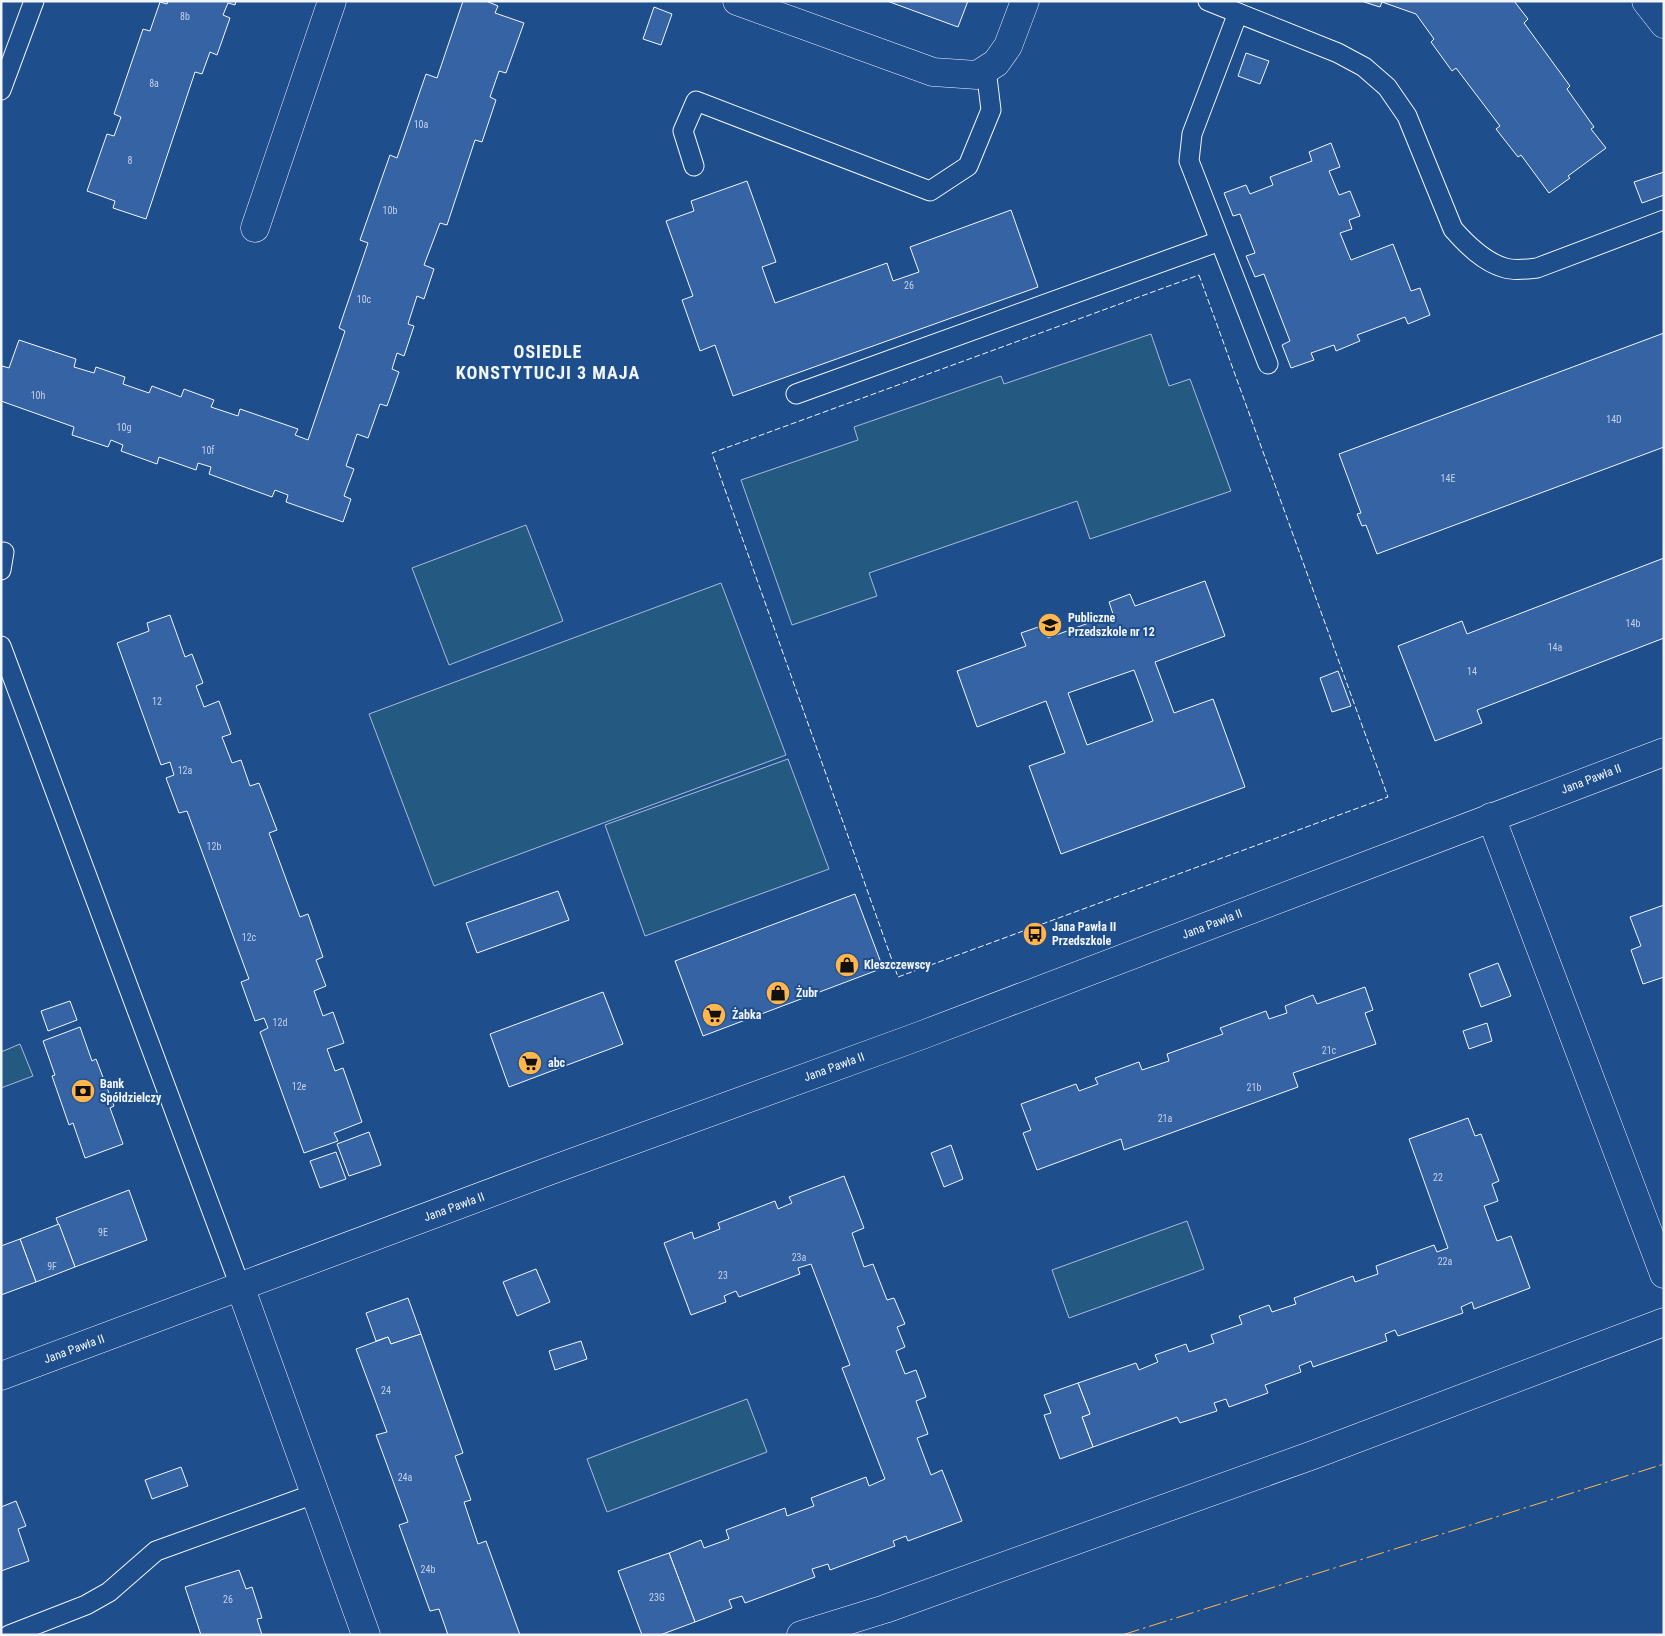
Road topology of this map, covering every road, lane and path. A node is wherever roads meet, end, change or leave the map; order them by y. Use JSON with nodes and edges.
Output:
{"nodes":[{"id":1,"x":34,"y":1,"type":"edge"},
{"id":2,"x":332,"y":1,"type":"edge"},
{"id":3,"x":738,"y":1,"type":"edge"},
{"id":4,"x":1024,"y":1,"type":"edge"},
{"id":5,"x":1208,"y":1,"type":"edge"},
{"id":6,"x":1646,"y":1,"type":"edge"},
{"id":7,"x":1238,"y":13,"type":"junction"},
{"id":8,"x":1664,"y":24,"type":"edge"},
{"id":9,"x":986,"y":69,"type":"junction"},
{"id":10,"x":1,"y":90,"type":"edge"},
{"id":11,"x":694,"y":166,"type":"dead end"},
{"id":12,"x":1664,"y":220,"type":"edge"},
{"id":13,"x":255,"y":228,"type":"dead end"},
{"id":14,"x":1220,"y":241,"type":"junction"},
{"id":15,"x":1268,"y":364,"type":"dead end"},
{"id":16,"x":796,"y":394,"type":"dead end"},
{"id":17,"x":1,"y":646,"type":"edge"},
{"id":18,"x":1664,"y":752,"type":"edge"},
{"id":19,"x":1491,"y":817,"type":"junction"},
{"id":20,"x":1664,"y":1274,"type":"edge"},
{"id":21,"x":240,"y":1286,"type":"junction"},
{"id":22,"x":1664,"y":1322,"type":"edge"},
{"id":23,"x":1,"y":1376,"type":"edge"},
{"id":24,"x":314,"y":1494,"type":"junction"},
{"id":25,"x":9,"y":1635,"type":"edge"},
{"id":26,"x":366,"y":1635,"type":"edge"},
{"id":27,"x":802,"y":1635,"type":"edge"}],
"edges":[{"from":1,"to":10,"type":"lane"},
{"from":2,"to":13,"type":"street"},
{"from":3,"to":9,"type":"street"},
{"from":4,"to":9,"type":"street"},
{"from":5,"to":7,"type":"lane"},
{"from":6,"to":8,"type":"street"},
{"from":7,"to":12,"type":"lane"},
{"from":7,"to":14,"type":"lane"},
{"from":9,"to":11,"type":"lane"},
{"from":14,"to":15,"type":"lane"},
{"from":14,"to":16,"type":"lane"},
{"from":17,"to":21,"type":"lane"},
{"from":18,"to":19,"type":"street","name":"Jana Pawła II"},
{"from":19,"to":20,"type":"street"},
{"from":19,"to":21,"type":"street","name":"Jana Pawła II"},
{"from":21,"to":23,"type":"street","name":"Jana Pawła II"},
{"from":21,"to":24,"type":"street"},
{"from":22,"to":27,"type":"street"},
{"from":24,"to":25,"type":"lane"},
{"from":24,"to":26,"type":"street"}]}
